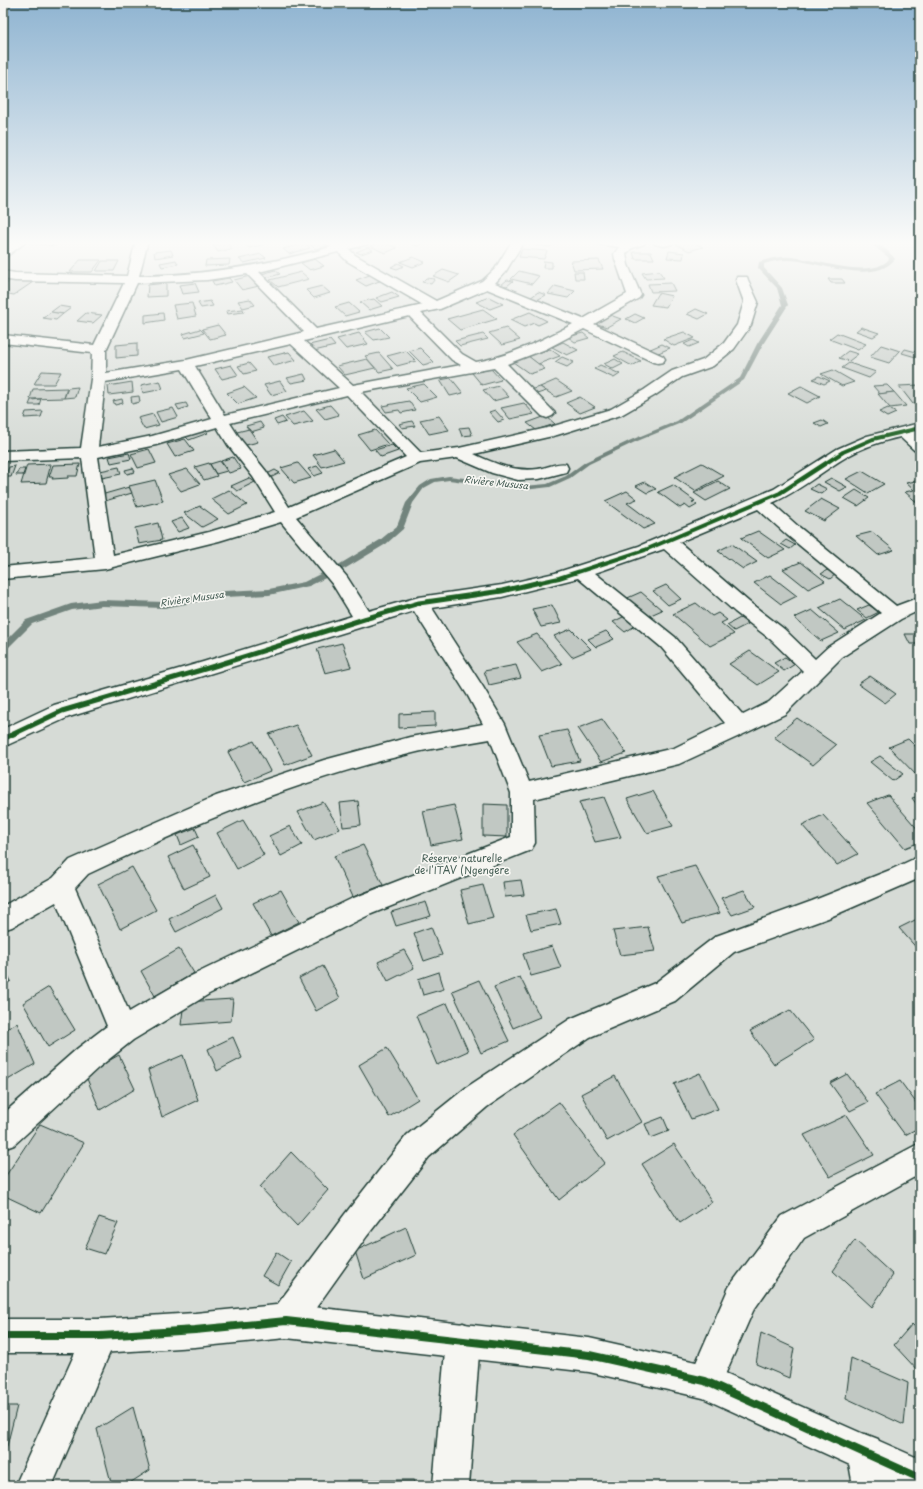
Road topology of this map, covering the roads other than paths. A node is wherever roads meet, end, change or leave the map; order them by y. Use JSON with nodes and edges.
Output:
{"nodes":[{"id":1,"x":118,"y":310,"type":"edge"},
{"id":2,"x":290,"y":310,"type":"edge"},
{"id":3,"x":418,"y":310,"type":"edge"},
{"id":4,"x":551,"y":310,"type":"edge"},
{"id":5,"x":607,"y":310,"type":"edge"},
{"id":6,"x":748,"y":310,"type":"edge"},
{"id":7,"x":412,"y":312,"type":"junction"},
{"id":8,"x":584,"y":324,"type":"junction"},
{"id":9,"x":313,"y":334,"type":"junction"},
{"id":10,"x":294,"y":338,"type":"junction"},
{"id":11,"x":3,"y":339,"type":"edge"},
{"id":12,"x":99,"y":350,"type":"junction"},
{"id":13,"x":658,"y":359,"type":"dead end"},
{"id":14,"x":497,"y":363,"type":"junction"},
{"id":15,"x":186,"y":364,"type":"junction"},
{"id":16,"x":475,"y":368,"type":"junction"},
{"id":17,"x":98,"y":379,"type":"junction"},
{"id":18,"x":350,"y":390,"type":"junction"},
{"id":19,"x":547,"y":413,"type":"dead end"},
{"id":20,"x":221,"y":421,"type":"junction"},
{"id":21,"x":911,"y":429,"type":"edge"},
{"id":22,"x":920,"y":447,"type":"edge"},
{"id":23,"x":89,"y":453,"type":"junction"},
{"id":24,"x":459,"y":453,"type":"junction"},
{"id":25,"x":3,"y":456,"type":"edge"},
{"id":26,"x":417,"y":458,"type":"junction"},
{"id":27,"x":560,"y":468,"type":"dead end"},
{"id":28,"x":760,"y":501,"type":"junction"},
{"id":29,"x":285,"y":515,"type":"junction"},
{"id":30,"x":666,"y":541,"type":"junction"},
{"id":31,"x":104,"y":563,"type":"junction"},
{"id":32,"x":580,"y":571,"type":"junction"},
{"id":33,"x":3,"y":574,"type":"edge"},
{"id":34,"x":419,"y":603,"type":"junction"},
{"id":35,"x":920,"y":603,"type":"edge"},
{"id":36,"x":894,"y":614,"type":"junction"},
{"id":37,"x":364,"y":619,"type":"junction"},
{"id":38,"x":815,"y":671,"type":"junction"},
{"id":39,"x":740,"y":726,"type":"junction"},
{"id":40,"x":497,"y":730,"type":"junction"},
{"id":41,"x":3,"y":738,"type":"edge"},
{"id":42,"x":522,"y":793,"type":"junction"},
{"id":43,"x":913,"y":875,"type":"edge"},
{"id":44,"x":62,"y":886,"type":"junction"},
{"id":45,"x":3,"y":919,"type":"edge"},
{"id":46,"x":122,"y":1031,"type":"junction"},
{"id":47,"x":3,"y":1134,"type":"edge"},
{"id":48,"x":920,"y":1158,"type":"edge"},
{"id":49,"x":286,"y":1321,"type":"junction"},
{"id":50,"x":3,"y":1336,"type":"edge"},
{"id":51,"x":100,"y":1336,"type":"junction"},
{"id":52,"x":463,"y":1340,"type":"junction"},
{"id":53,"x":705,"y":1381,"type":"junction"},
{"id":54,"x":865,"y":1452,"type":"junction"},
{"id":55,"x":920,"y":1478,"type":"edge"},
{"id":56,"x":33,"y":1486,"type":"edge"},
{"id":57,"x":451,"y":1486,"type":"edge"},
{"id":58,"x":871,"y":1486,"type":"edge"}],
"edges":[{"from":1,"to":12,"type":"street"},
{"from":2,"to":9,"type":"street"},
{"from":3,"to":7,"type":"street"},
{"from":4,"to":8,"type":"street"},
{"from":5,"to":8,"type":"street"},
{"from":6,"to":24,"type":"street"},
{"from":7,"to":9,"type":"street"},
{"from":7,"to":16,"type":"street"},
{"from":8,"to":13,"type":"street"},
{"from":8,"to":14,"type":"street"},
{"from":9,"to":10,"type":"street"},
{"from":10,"to":15,"type":"street"},
{"from":10,"to":18,"type":"street"},
{"from":11,"to":12,"type":"street"},
{"from":12,"to":17,"type":"street"},
{"from":14,"to":16,"type":"street"},
{"from":14,"to":19,"type":"street"},
{"from":15,"to":17,"type":"street"},
{"from":15,"to":20,"type":"street"},
{"from":16,"to":18,"type":"street"},
{"from":17,"to":23,"type":"street"},
{"from":18,"to":20,"type":"street"},
{"from":18,"to":26,"type":"street"},
{"from":20,"to":23,"type":"street"},
{"from":20,"to":29,"type":"street"},
{"from":21,"to":22,"type":"street"},
{"from":21,"to":28,"type":"street"},
{"from":23,"to":25,"type":"street"},
{"from":23,"to":31,"type":"street"},
{"from":24,"to":26,"type":"street"},
{"from":24,"to":27,"type":"street"},
{"from":26,"to":29,"type":"street"},
{"from":28,"to":30,"type":"street"},
{"from":28,"to":36,"type":"street"},
{"from":29,"to":31,"type":"street"},
{"from":29,"to":37,"type":"street"},
{"from":30,"to":32,"type":"street"},
{"from":30,"to":38,"type":"street"},
{"from":31,"to":33,"type":"street"},
{"from":32,"to":34,"type":"street"},
{"from":32,"to":39,"type":"street"},
{"from":34,"to":37,"type":"street"},
{"from":34,"to":40,"type":"street"},
{"from":35,"to":36,"type":"street"},
{"from":36,"to":38,"type":"street"},
{"from":37,"to":41,"type":"street"},
{"from":38,"to":39,"type":"street"},
{"from":39,"to":42,"type":"street"},
{"from":40,"to":42,"type":"street"},
{"from":40,"to":44,"type":"street"},
{"from":42,"to":46,"type":"street"},
{"from":43,"to":49,"type":"street"},
{"from":44,"to":45,"type":"street"},
{"from":44,"to":46,"type":"street"},
{"from":46,"to":47,"type":"street"},
{"from":48,"to":53,"type":"street"},
{"from":49,"to":51,"type":"street"},
{"from":49,"to":52,"type":"street"},
{"from":50,"to":51,"type":"street"},
{"from":51,"to":56,"type":"street"},
{"from":52,"to":53,"type":"street"},
{"from":52,"to":57,"type":"street"},
{"from":53,"to":54,"type":"street"},
{"from":54,"to":55,"type":"street"},
{"from":54,"to":58,"type":"street"}]}
